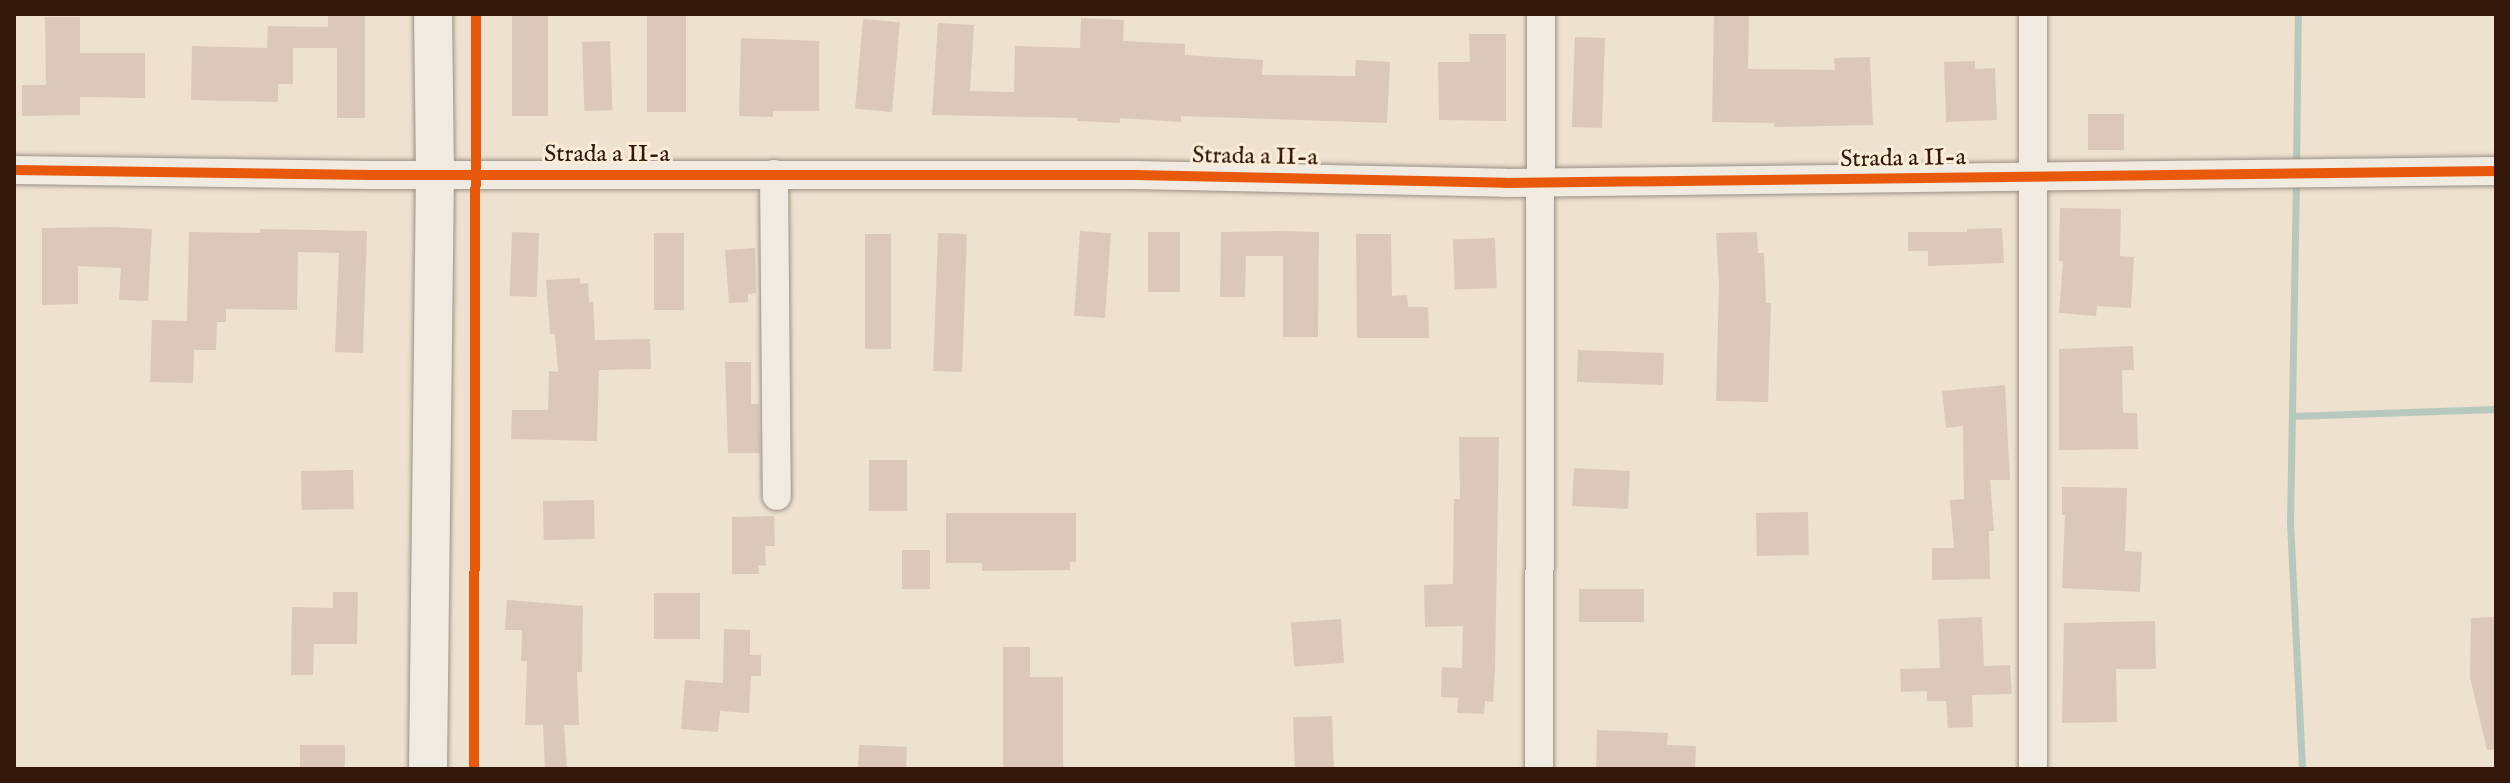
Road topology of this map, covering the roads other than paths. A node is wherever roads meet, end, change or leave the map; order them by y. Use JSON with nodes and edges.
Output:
{"nodes":[{"id":1,"x":433,"y":14,"type":"edge"},
{"id":2,"x":1541,"y":14,"type":"edge"},
{"id":3,"x":2033,"y":14,"type":"edge"},
{"id":4,"x":14,"y":170,"type":"edge"},
{"id":5,"x":2496,"y":171,"type":"edge"},
{"id":6,"x":435,"y":174,"type":"junction"},
{"id":7,"x":774,"y":174,"type":"junction"},
{"id":8,"x":2030,"y":177,"type":"junction"},
{"id":9,"x":1540,"y":182,"type":"junction"},
{"id":10,"x":777,"y":496,"type":"dead end"},
{"id":11,"x":428,"y":769,"type":"edge"},
{"id":12,"x":1539,"y":769,"type":"edge"},
{"id":13,"x":2033,"y":769,"type":"edge"}],
"edges":[{"from":1,"to":6,"type":"main road"},
{"from":2,"to":9,"type":"street"},
{"from":3,"to":8,"type":"street"},
{"from":4,"to":6,"type":"street","name":"Strada a II-a"},
{"from":5,"to":8,"type":"street","name":"Strada a II-a"},
{"from":6,"to":7,"type":"street","name":"Strada a II-a"},
{"from":6,"to":11,"type":"main road"},
{"from":7,"to":9,"type":"street","name":"Strada a II-a"},
{"from":7,"to":10,"type":"street"},
{"from":8,"to":9,"type":"street","name":"Strada a II-a"},
{"from":8,"to":13,"type":"street"},
{"from":9,"to":12,"type":"street"}]}
